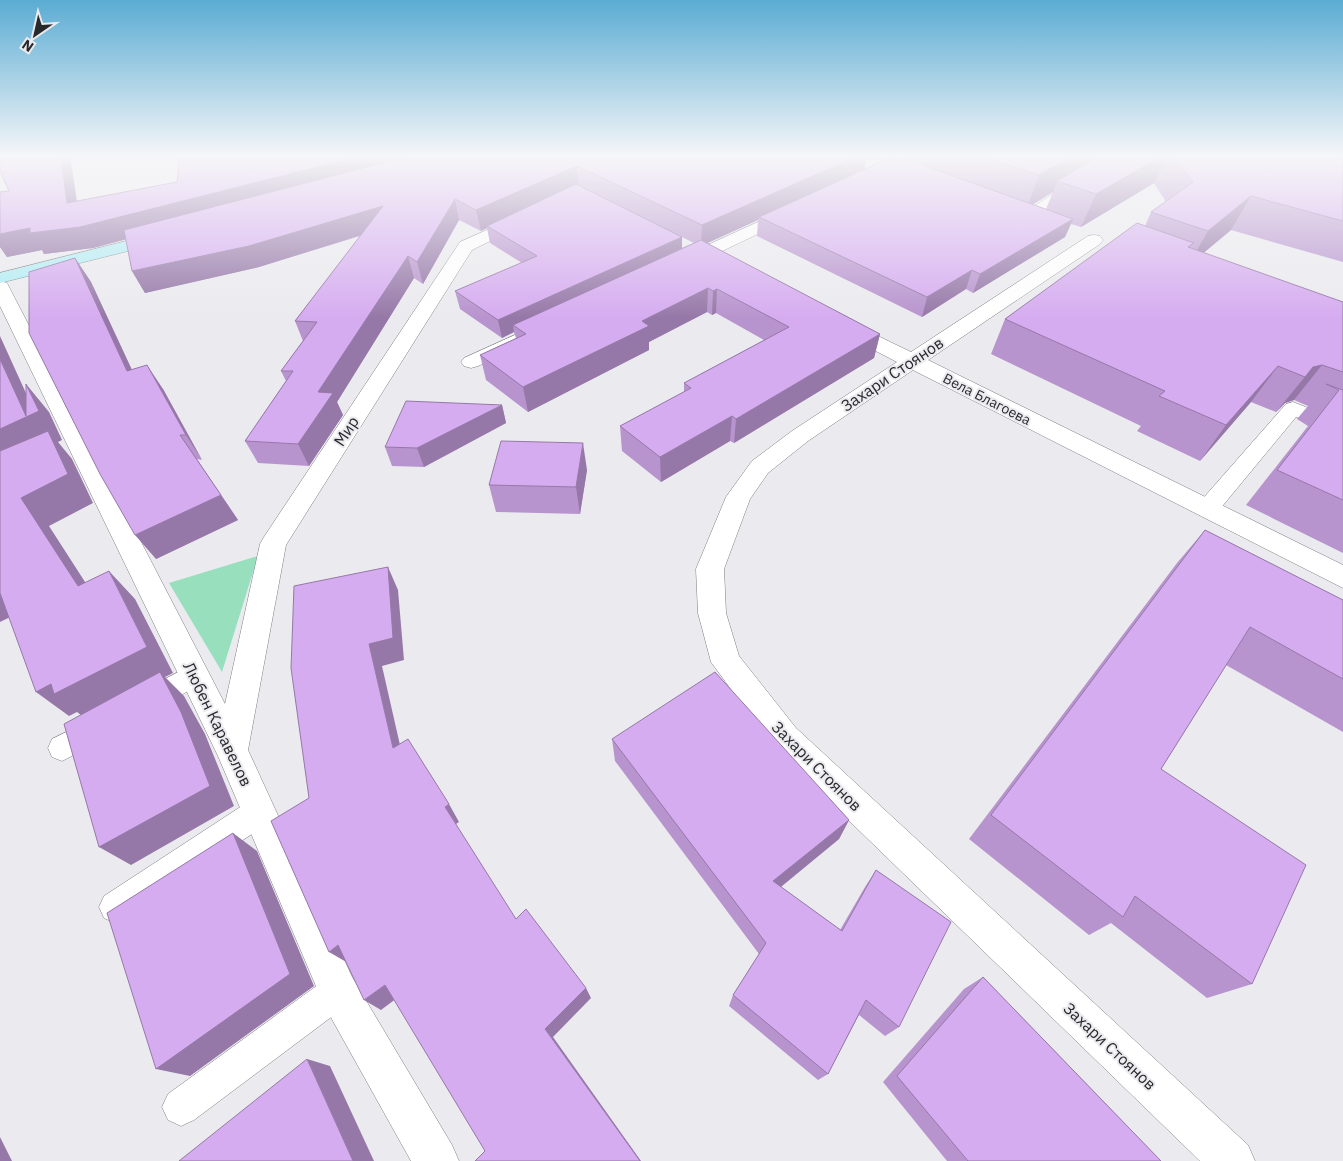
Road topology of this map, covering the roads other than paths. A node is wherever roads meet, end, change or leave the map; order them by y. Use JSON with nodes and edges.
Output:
{"nodes":[{"id":1,"x":542,"y":210,"type":"edge"},
{"id":2,"x":794,"y":210,"type":"edge"},
{"id":3,"x":1013,"y":210,"type":"edge"},
{"id":4,"x":1037,"y":210,"type":"edge"},
{"id":5,"x":1028,"y":216,"type":"junction"},
{"id":6,"x":1044,"y":222,"type":"edge"},
{"id":7,"x":178,"y":233,"type":"edge"},
{"id":8,"x":1095,"y":240,"type":"dead end"},
{"id":9,"x":674,"y":241,"type":"edge"},
{"id":10,"x":700,"y":254,"type":"junction"},
{"id":11,"x":727,"y":268,"type":"edge"},
{"id":12,"x":665,"y":271,"type":"edge"},
{"id":13,"x":0,"y":278,"type":"edge"},
{"id":14,"x":0,"y":287,"type":"edge"},
{"id":15,"x":823,"y":316,"type":"edge"},
{"id":16,"x":532,"y":333,"type":"edge"},
{"id":17,"x":911,"y":360,"type":"junction"},
{"id":18,"x":471,"y":362,"type":"dead end"},
{"id":19,"x":1343,"y":429,"type":"edge"},
{"id":20,"x":1207,"y":509,"type":"junction"},
{"id":21,"x":1343,"y":578,"type":"edge"},
{"id":22,"x":194,"y":675,"type":"junction"},
{"id":23,"x":62,"y":748,"type":"dead end"},
{"id":24,"x":232,"y":750,"type":"junction"},
{"id":25,"x":259,"y":812,"type":"junction"},
{"id":26,"x":114,"y":907,"type":"edge"},
{"id":27,"x":338,"y":992,"type":"junction"},
{"id":28,"x":181,"y":1107,"type":"dead end"},
{"id":29,"x":436,"y":1161,"type":"edge"},
{"id":30,"x":1232,"y":1161,"type":"edge"}],
"edges":[{"from":1,"to":24,"type":"street","name":"Мир"},
{"from":2,"to":10,"type":"street"},
{"from":3,"to":5,"type":"street"},
{"from":4,"to":5,"type":"lane"},
{"from":5,"to":6,"type":"street"},
{"from":7,"to":13,"type":"street"},
{"from":8,"to":17,"type":"street","name":"Захари Стоянов"},
{"from":9,"to":10,"type":"street"},
{"from":10,"to":11,"type":"street"},
{"from":10,"to":12,"type":"street"},
{"from":14,"to":22,"type":"street","name":"Любен Каравелов"},
{"from":15,"to":17,"type":"street","name":"Вела Благоева"},
{"from":16,"to":18,"type":"street"},
{"from":17,"to":20,"type":"street","name":"Вела Благоева"},
{"from":17,"to":30,"type":"street","name":"Захари Стоянов"},
{"from":19,"to":20,"type":"lane"},
{"from":20,"to":21,"type":"street","name":"Вела Благоева"},
{"from":22,"to":23,"type":"lane"},
{"from":22,"to":24,"type":"street","name":"Любен Каравелов"},
{"from":24,"to":25,"type":"street","name":"Любен Каравелов"},
{"from":25,"to":26,"type":"lane"},
{"from":25,"to":27,"type":"street","name":"Любен Каравелов"},
{"from":27,"to":28,"type":"lane"},
{"from":27,"to":29,"type":"street","name":"Любен Каравелов"}]}
